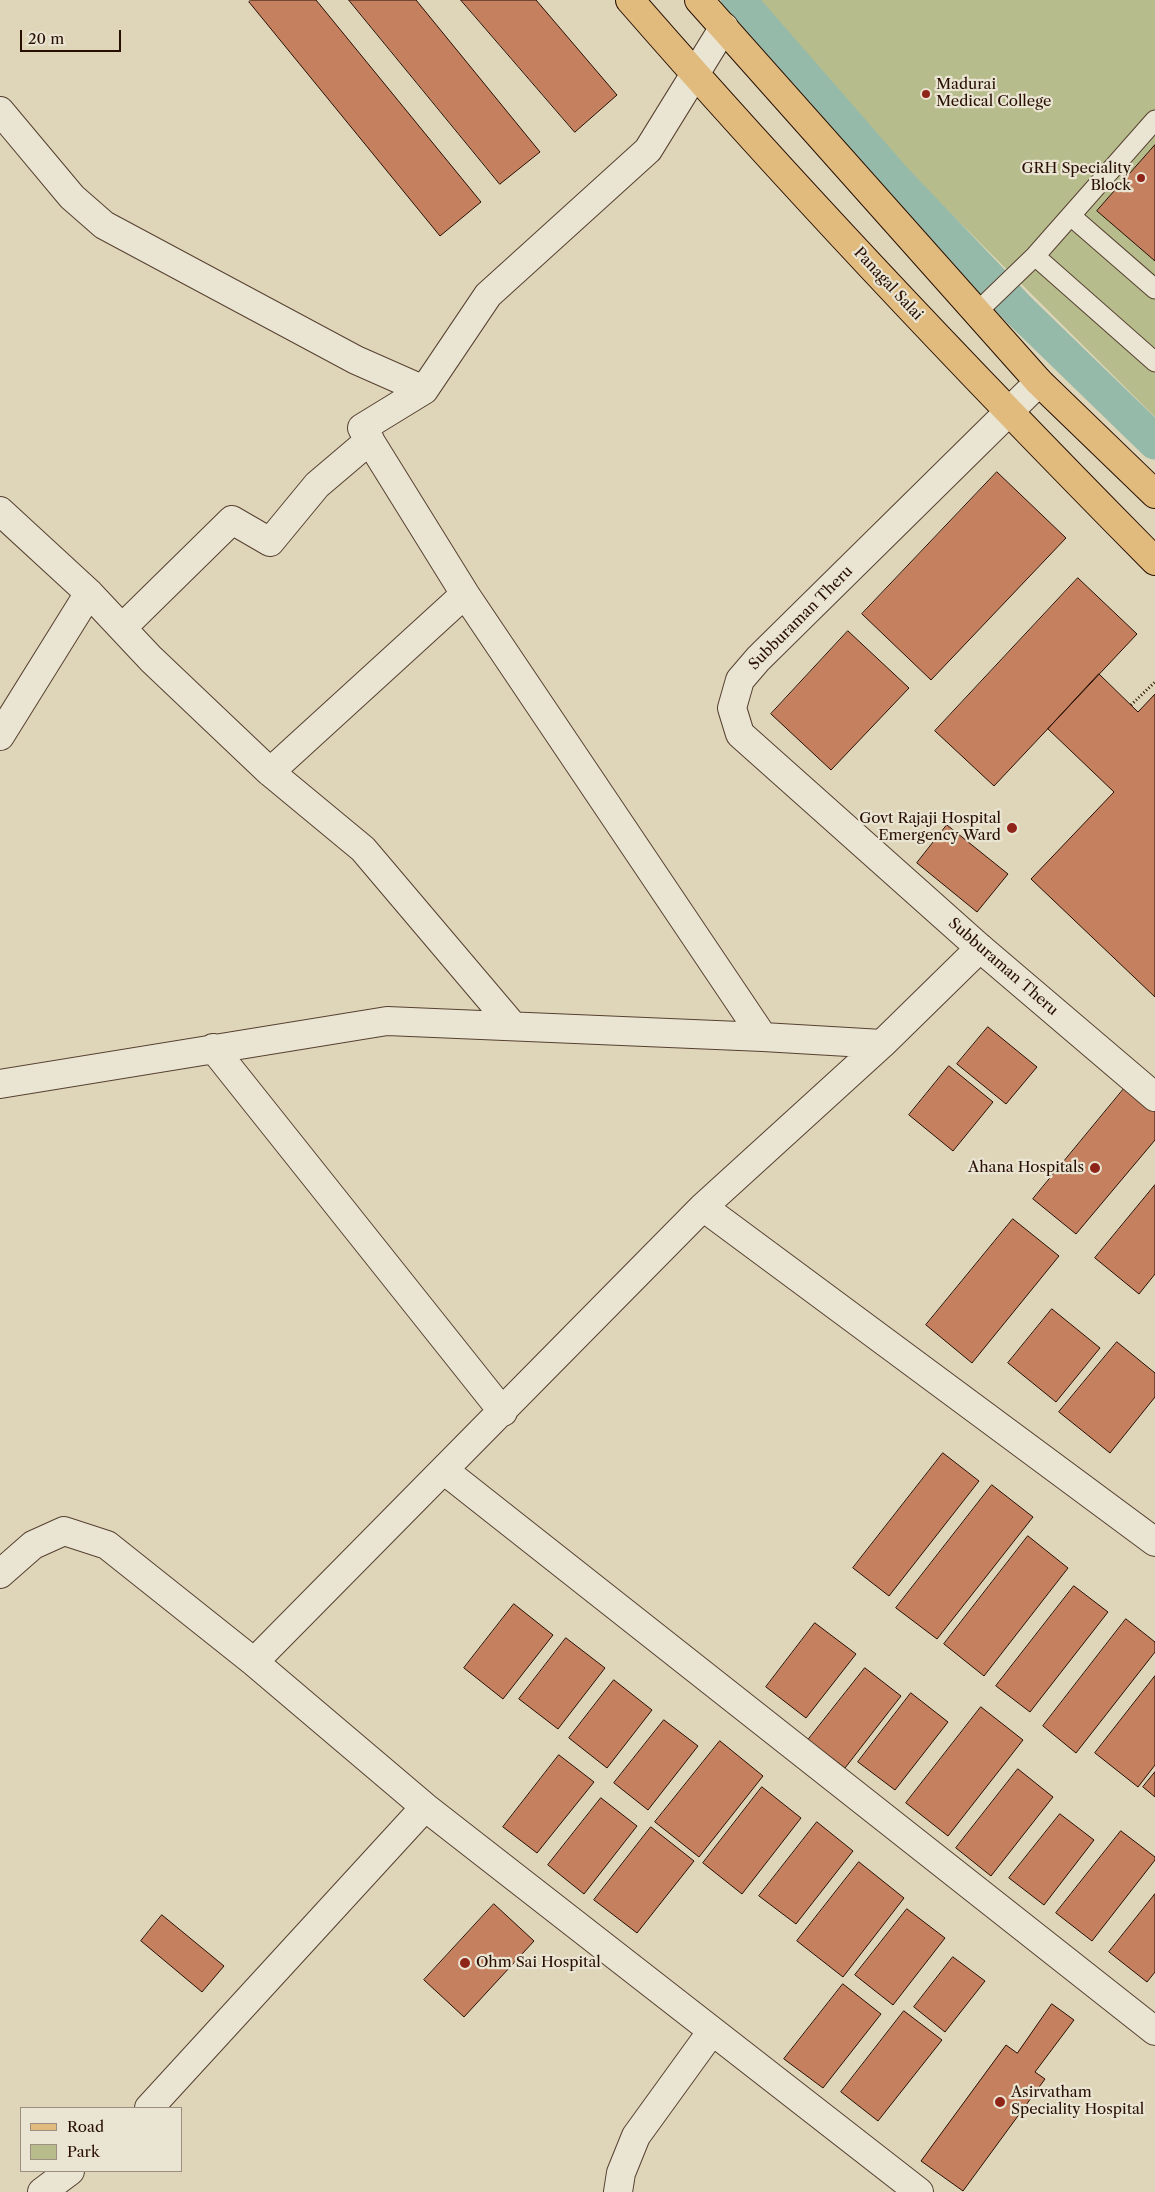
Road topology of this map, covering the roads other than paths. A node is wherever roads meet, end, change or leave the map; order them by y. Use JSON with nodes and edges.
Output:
{"nodes":[{"id":1,"x":630,"y":0,"type":"edge"},
{"id":2,"x":699,"y":0,"type":"edge"},
{"id":3,"x":724,"y":27,"type":"junction"},
{"id":4,"x":695,"y":75,"type":"junction"},
{"id":5,"x":0,"y":111,"type":"edge"},
{"id":6,"x":1155,"y":120,"type":"edge"},
{"id":7,"x":1071,"y":216,"type":"junction"},
{"id":8,"x":1035,"y":256,"type":"junction"},
{"id":9,"x":1155,"y":288,"type":"edge"},
{"id":10,"x":984,"y":306,"type":"junction"},
{"id":11,"x":1155,"y":362,"type":"edge"},
{"id":12,"x":1039,"y":382,"type":"junction"},
{"id":13,"x":424,"y":390,"type":"junction"},
{"id":14,"x":1009,"y":412,"type":"junction"},
{"id":15,"x":370,"y":440,"type":"junction"},
{"id":16,"x":1155,"y":494,"type":"edge"},
{"id":17,"x":0,"y":511,"type":"edge"},
{"id":18,"x":1155,"y":561,"type":"edge"},
{"id":19,"x":89,"y":593,"type":"junction"},
{"id":20,"x":465,"y":594,"type":"junction"},
{"id":21,"x":122,"y":628,"type":"junction"},
{"id":22,"x":0,"y":736,"type":"edge"},
{"id":23,"x":270,"y":772,"type":"junction"},
{"id":24,"x":980,"y":948,"type":"junction"},
{"id":25,"x":513,"y":1026,"type":"junction"},
{"id":26,"x":763,"y":1037,"type":"junction"},
{"id":27,"x":882,"y":1044,"type":"junction"},
{"id":28,"x":213,"y":1048,"type":"junction"},
{"id":29,"x":0,"y":1084,"type":"edge"},
{"id":30,"x":1155,"y":1097,"type":"edge"},
{"id":31,"x":703,"y":1207,"type":"junction"},
{"id":32,"x":503,"y":1412,"type":"junction"},
{"id":33,"x":445,"y":1471,"type":"junction"},
{"id":34,"x":1155,"y":1542,"type":"edge"},
{"id":35,"x":0,"y":1574,"type":"edge"},
{"id":36,"x":254,"y":1662,"type":"junction"},
{"id":37,"x":425,"y":1807,"type":"junction"},
{"id":38,"x":712,"y":2031,"type":"junction"},
{"id":39,"x":1155,"y":2031,"type":"edge"},
{"id":40,"x":150,"y":2107,"type":"edge"},
{"id":41,"x":69,"y":2172,"type":"edge"},
{"id":42,"x":42,"y":2192,"type":"edge"},
{"id":43,"x":618,"y":2192,"type":"edge"},
{"id":44,"x":920,"y":2192,"type":"edge"}],
"edges":[{"from":1,"to":4,"type":"main road","name":"Panagal Salai"},
{"from":2,"to":3,"type":"main road"},
{"from":3,"to":4,"type":"street"},
{"from":3,"to":10,"type":"main road"},
{"from":4,"to":13,"type":"street"},
{"from":4,"to":14,"type":"main road","name":"Panagal Salai"},
{"from":5,"to":13,"type":"street"},
{"from":6,"to":7,"type":"lane"},
{"from":7,"to":8,"type":"lane"},
{"from":7,"to":9,"type":"lane"},
{"from":8,"to":10,"type":"lane"},
{"from":8,"to":11,"type":"lane"},
{"from":10,"to":12,"type":"main road"},
{"from":12,"to":14,"type":"street","name":"Subburaman Theru"},
{"from":12,"to":16,"type":"main road"},
{"from":13,"to":15,"type":"street"},
{"from":14,"to":18,"type":"main road","name":"Panagal Salai"},
{"from":14,"to":24,"type":"street","name":"Subburaman Theru"},
{"from":15,"to":20,"type":"street"},
{"from":15,"to":21,"type":"street"},
{"from":17,"to":19,"type":"street"},
{"from":19,"to":21,"type":"street"},
{"from":19,"to":22,"type":"street"},
{"from":20,"to":23,"type":"street"},
{"from":20,"to":26,"type":"street"},
{"from":21,"to":23,"type":"street"},
{"from":23,"to":25,"type":"street"},
{"from":24,"to":27,"type":"street"},
{"from":24,"to":30,"type":"street","name":"Subburaman Theru"},
{"from":25,"to":26,"type":"street"},
{"from":25,"to":28,"type":"street"},
{"from":26,"to":27,"type":"street"},
{"from":27,"to":31,"type":"street"},
{"from":28,"to":29,"type":"street"},
{"from":28,"to":32,"type":"street"},
{"from":31,"to":32,"type":"street"},
{"from":31,"to":34,"type":"street"},
{"from":32,"to":33,"type":"street"},
{"from":33,"to":36,"type":"street"},
{"from":33,"to":39,"type":"street"},
{"from":35,"to":36,"type":"street"},
{"from":36,"to":37,"type":"street"},
{"from":37,"to":38,"type":"street"},
{"from":37,"to":40,"type":"street"},
{"from":38,"to":43,"type":"street"},
{"from":38,"to":44,"type":"street"},
{"from":41,"to":42,"type":"street"}]}
